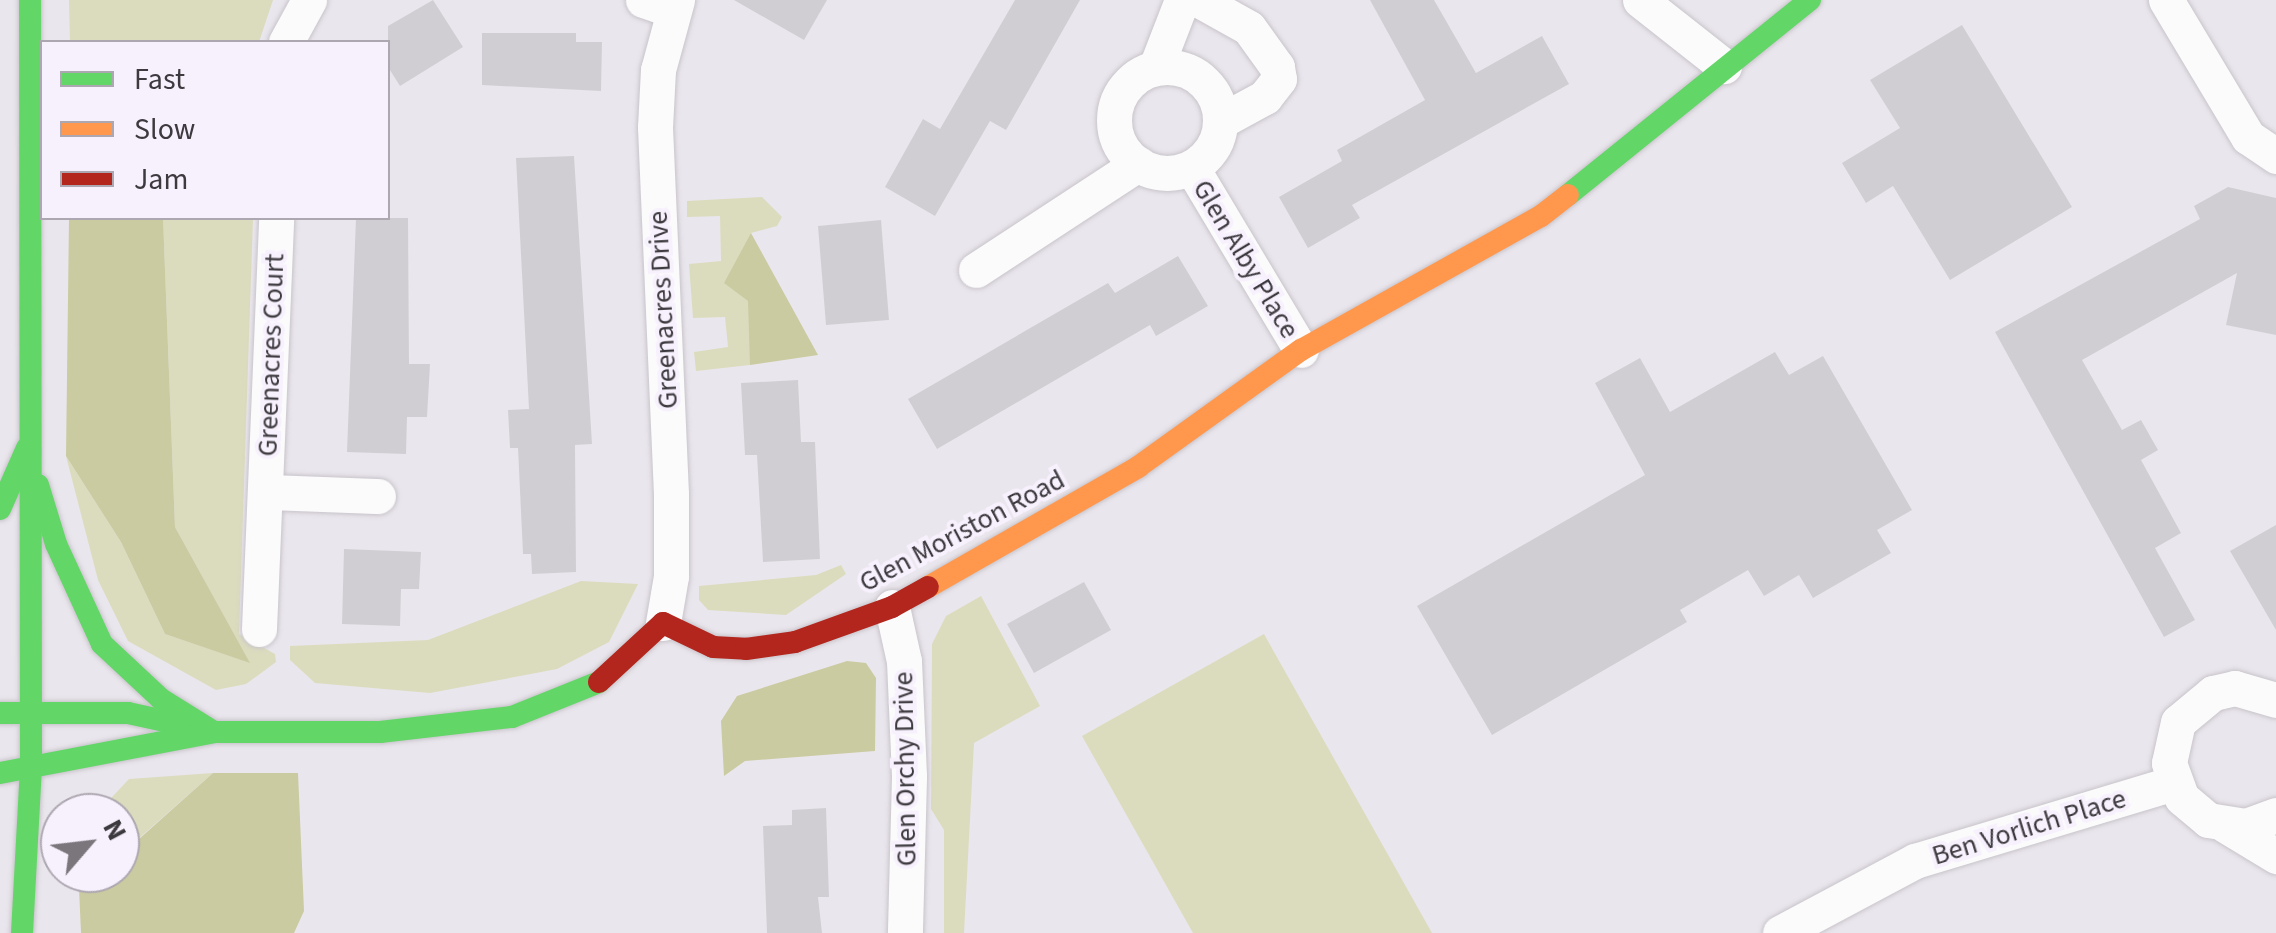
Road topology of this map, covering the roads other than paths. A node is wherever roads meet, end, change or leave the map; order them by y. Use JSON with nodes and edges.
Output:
{"nodes":[{"id":1,"x":30,"y":0,"type":"edge"},
{"id":2,"x":308,"y":0,"type":"edge"},
{"id":3,"x":1182,"y":0,"type":"edge"},
{"id":4,"x":1199,"y":0,"type":"edge"},
{"id":5,"x":1640,"y":0,"type":"edge"},
{"id":6,"x":1810,"y":0,"type":"edge"},
{"id":7,"x":2166,"y":0,"type":"edge"},
{"id":8,"x":664,"y":3,"type":"edge"},
{"id":9,"x":287,"y":40,"type":"edge"},
{"id":10,"x":1724,"y":66,"type":"junction"},
{"id":11,"x":1156,"y":68,"type":"junction"},
{"id":12,"x":1221,"y":121,"type":"junction"},
{"id":13,"x":2276,"y":156,"type":"edge"},
{"id":14,"x":1138,"y":164,"type":"junction"},
{"id":15,"x":1192,"y":168,"type":"junction"},
{"id":16,"x":276,"y":220,"type":"edge"},
{"id":17,"x":976,"y":270,"type":"dead end"},
{"id":18,"x":1301,"y":350,"type":"junction"},
{"id":19,"x":27,"y":448,"type":"junction"},
{"id":20,"x":266,"y":492,"type":"junction"},
{"id":21,"x":378,"y":496,"type":"dead end"},
{"id":22,"x":0,"y":509,"type":"edge"},
{"id":23,"x":892,"y":607,"type":"junction"},
{"id":24,"x":663,"y":623,"type":"junction"},
{"id":25,"x":259,"y":629,"type":"dead end"},
{"id":26,"x":2276,"y":700,"type":"edge"},
{"id":27,"x":28,"y":709,"type":"junction"},
{"id":28,"x":5,"y":724,"type":"edge"},
{"id":29,"x":214,"y":732,"type":"junction"},
{"id":30,"x":30,"y":768,"type":"junction"},
{"id":31,"x":0,"y":774,"type":"edge"},
{"id":32,"x":2174,"y":783,"type":"junction"},
{"id":33,"x":2276,"y":815,"type":"edge"},
{"id":34,"x":2224,"y":826,"type":"junction"},
{"id":35,"x":2276,"y":856,"type":"edge"},
{"id":36,"x":22,"y":933,"type":"edge"},
{"id":37,"x":906,"y":933,"type":"edge"},
{"id":38,"x":1780,"y":933,"type":"edge"}],
"edges":[{"from":1,"to":19,"type":"street"},
{"from":2,"to":9,"type":"street"},
{"from":3,"to":11,"type":"street"},
{"from":4,"to":12,"type":"street"},
{"from":5,"to":10,"type":"street"},
{"from":6,"to":10,"type":"street","name":"Glen Moriston Road"},
{"from":7,"to":13,"type":"street"},
{"from":8,"to":24,"type":"street","name":"Greenacres Drive"},
{"from":10,"to":18,"type":"street","name":"Glen Moriston Road"},
{"from":11,"to":12,"type":"street"},
{"from":11,"to":14,"type":"street"},
{"from":12,"to":15,"type":"street","name":"Glen Alby Place"},
{"from":14,"to":15,"type":"street","name":"Glen Alby Place"},
{"from":14,"to":17,"type":"street"},
{"from":15,"to":18,"type":"street","name":"Glen Alby Place"},
{"from":16,"to":20,"type":"street","name":"Greenacres Court"},
{"from":18,"to":23,"type":"street","name":"Glen Moriston Road"},
{"from":19,"to":22,"type":"street"},
{"from":19,"to":27,"type":"street"},
{"from":19,"to":29,"type":"street"},
{"from":20,"to":21,"type":"street","name":"Greenacres Court"},
{"from":20,"to":25,"type":"street","name":"Greenacres Court"},
{"from":23,"to":24,"type":"street","name":"Glen Moriston Road"},
{"from":23,"to":37,"type":"street","name":"Glen Orchy Drive"},
{"from":24,"to":29,"type":"street"},
{"from":26,"to":32,"type":"street"},
{"from":27,"to":28,"type":"street"},
{"from":27,"to":29,"type":"street"},
{"from":27,"to":30,"type":"street"},
{"from":29,"to":30,"type":"street"},
{"from":30,"to":31,"type":"street"},
{"from":30,"to":36,"type":"street"},
{"from":32,"to":34,"type":"street"},
{"from":32,"to":38,"type":"street","name":"Ben Vorlich Place"},
{"from":33,"to":34,"type":"street"},
{"from":34,"to":35,"type":"street"}]}
